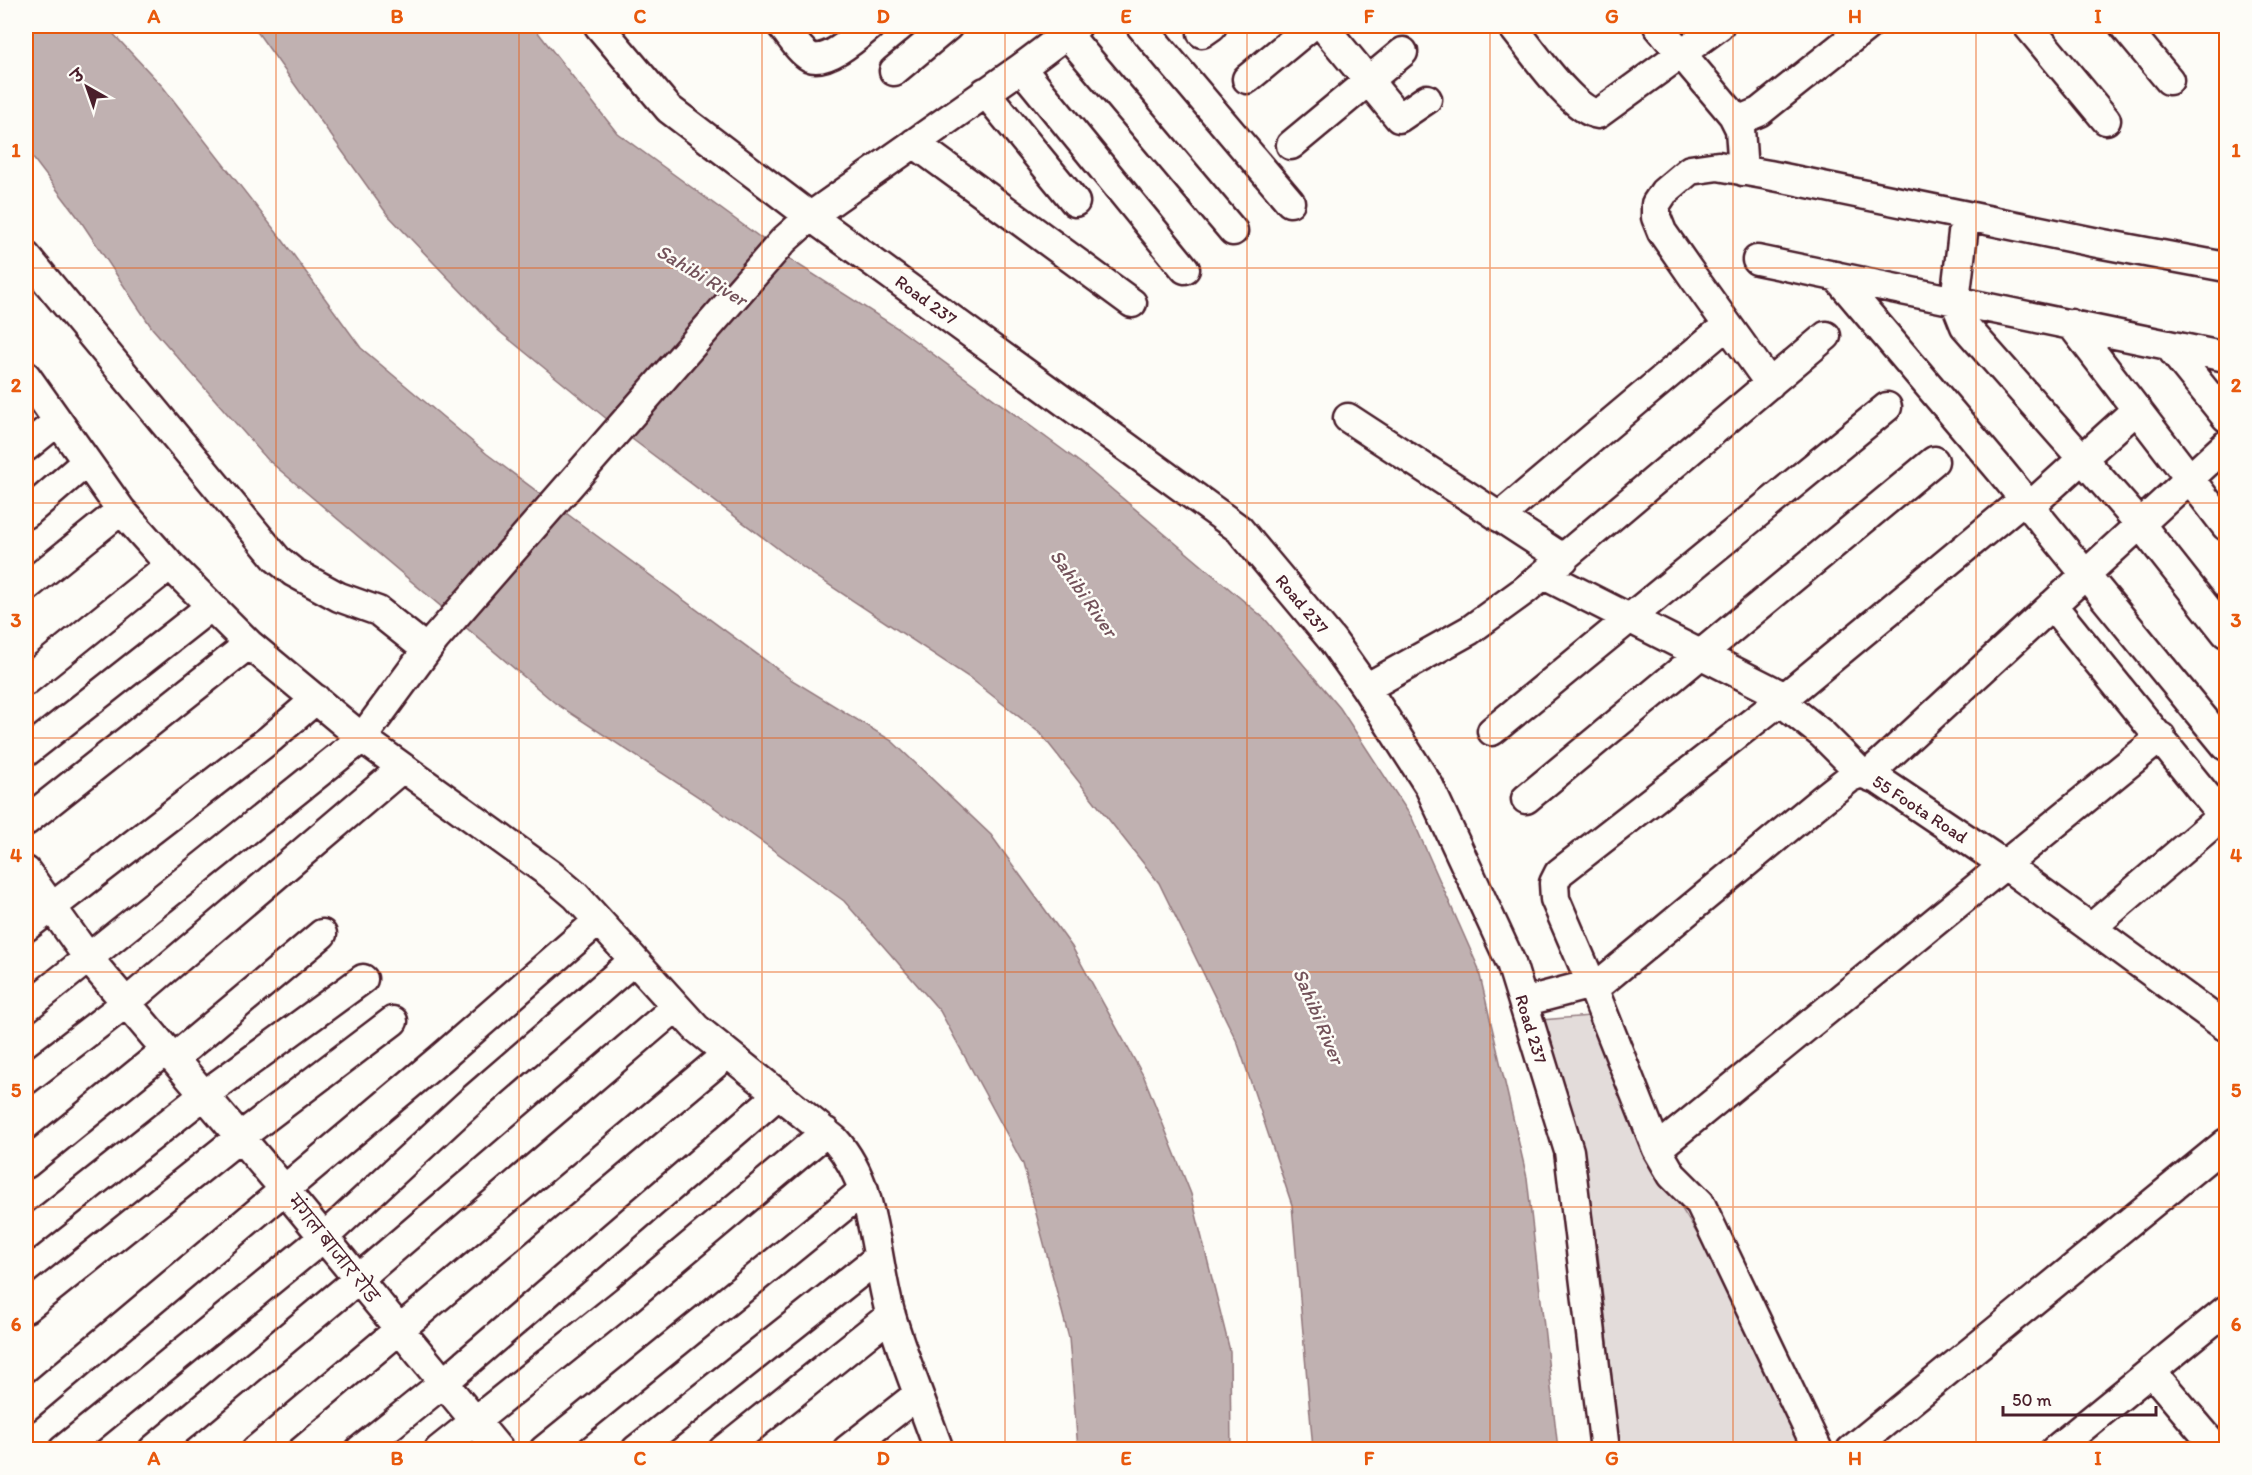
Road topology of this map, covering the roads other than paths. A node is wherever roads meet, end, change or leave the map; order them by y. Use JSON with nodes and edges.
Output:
{"nodes":[{"id":1,"x":600,"y":26,"type":"edge"},
{"id":2,"x":782,"y":26,"type":"edge"},
{"id":3,"x":870,"y":26,"type":"edge"},
{"id":4,"x":948,"y":26,"type":"edge"},
{"id":5,"x":1141,"y":26,"type":"edge"},
{"id":6,"x":1311,"y":26,"type":"edge"},
{"id":7,"x":1323,"y":26,"type":"edge"},
{"id":8,"x":1512,"y":26,"type":"edge"},
{"id":9,"x":1658,"y":26,"type":"edge"},
{"id":10,"x":1719,"y":26,"type":"edge"},
{"id":11,"x":1867,"y":26,"type":"edge"},
{"id":12,"x":2028,"y":26,"type":"edge"},
{"id":13,"x":2124,"y":26,"type":"edge"},
{"id":14,"x":1072,"y":29,"type":"edge"},
{"id":15,"x":1403,"y":52,"type":"dead end"},
{"id":16,"x":1681,"y":54,"type":"junction"},
{"id":17,"x":1021,"y":68,"type":"junction"},
{"id":18,"x":894,"y":71,"type":"dead end"},
{"id":19,"x":1247,"y":79,"type":"dead end"},
{"id":20,"x":2169,"y":80,"type":"dead end"},
{"id":21,"x":1368,"y":81,"type":"junction"},
{"id":22,"x":986,"y":92,"type":"junction"},
{"id":23,"x":1427,"y":99,"type":"dead end"},
{"id":24,"x":1733,"y":115,"type":"junction"},
{"id":25,"x":2106,"y":120,"type":"dead end"},
{"id":26,"x":914,"y":143,"type":"junction"},
{"id":27,"x":1291,"y":146,"type":"dead end"},
{"id":28,"x":1730,"y":168,"type":"junction"},
{"id":29,"x":1075,"y":202,"type":"dead end"},
{"id":30,"x":1290,"y":202,"type":"dead end"},
{"id":31,"x":811,"y":216,"type":"junction"},
{"id":32,"x":1965,"y":216,"type":"junction"},
{"id":33,"x":1233,"y":231,"type":"dead end"},
{"id":34,"x":26,"y":256,"type":"edge"},
{"id":35,"x":1757,"y":260,"type":"dead end"},
{"id":36,"x":2226,"y":267,"type":"edge"},
{"id":37,"x":1185,"y":269,"type":"dead end"},
{"id":38,"x":1836,"y":276,"type":"junction"},
{"id":39,"x":1955,"y":301,"type":"junction"},
{"id":40,"x":1132,"y":303,"type":"dead end"},
{"id":41,"x":2071,"y":324,"type":"junction"},
{"id":42,"x":1727,"y":325,"type":"junction"},
{"id":43,"x":1826,"y":336,"type":"dead end"},
{"id":44,"x":2168,"y":345,"type":"junction"},
{"id":45,"x":2226,"y":357,"type":"edge"},
{"id":46,"x":26,"y":376,"type":"edge"},
{"id":47,"x":1770,"y":384,"type":"junction"},
{"id":48,"x":1887,"y":407,"type":"dead end"},
{"id":49,"x":2137,"y":409,"type":"junction"},
{"id":50,"x":2226,"y":417,"type":"edge"},
{"id":51,"x":1347,"y":418,"type":"dead end"},
{"id":52,"x":58,"y":421,"type":"junction"},
{"id":53,"x":26,"y":447,"type":"edge"},
{"id":54,"x":2225,"y":448,"type":"edge"},
{"id":55,"x":2082,"y":459,"type":"junction"},
{"id":56,"x":1934,"y":461,"type":"dead end"},
{"id":57,"x":86,"y":463,"type":"junction"},
{"id":58,"x":2190,"y":478,"type":"junction"},
{"id":59,"x":2027,"y":502,"type":"junction"},
{"id":60,"x":121,"y":510,"type":"junction"},
{"id":61,"x":26,"y":514,"type":"edge"},
{"id":62,"x":1499,"y":517,"type":"junction"},
{"id":63,"x":2140,"y":524,"type":"junction"},
{"id":64,"x":2226,"y":526,"type":"edge"},
{"id":65,"x":170,"y":564,"type":"junction"},
{"id":66,"x":1554,"y":567,"type":"junction"},
{"id":67,"x":2086,"y":574,"type":"junction"},
{"id":68,"x":26,"y":587,"type":"edge"},
{"id":69,"x":2052,"y":605,"type":"junction"},
{"id":70,"x":210,"y":606,"type":"junction"},
{"id":71,"x":1629,"y":618,"type":"junction"},
{"id":72,"x":2226,"y":633,"type":"edge"},
{"id":73,"x":249,"y":644,"type":"junction"},
{"id":74,"x":431,"y":644,"type":"junction"},
{"id":75,"x":1700,"y":654,"type":"junction"},
{"id":76,"x":26,"y":681,"type":"edge"},
{"id":77,"x":1366,"y":688,"type":"junction"},
{"id":78,"x":1782,"y":698,"type":"junction"},
{"id":79,"x":316,"y":699,"type":"junction"},
{"id":80,"x":1492,"y":731,"type":"dead end"},
{"id":81,"x":2161,"y":737,"type":"junction"},
{"id":82,"x":362,"y":738,"type":"junction"},
{"id":83,"x":2226,"y":746,"type":"edge"},
{"id":84,"x":26,"y":752,"type":"edge"},
{"id":85,"x":402,"y":768,"type":"junction"},
{"id":86,"x":1865,"y":774,"type":"junction"},
{"id":87,"x":1526,"y":799,"type":"dead end"},
{"id":88,"x":2225,"y":818,"type":"edge"},
{"id":89,"x":26,"y":821,"type":"edge"},
{"id":90,"x":2005,"y":865,"type":"junction"},
{"id":91,"x":26,"y":871,"type":"edge"},
{"id":92,"x":52,"y":906,"type":"junction"},
{"id":93,"x":598,"y":921,"type":"junction"},
{"id":94,"x":26,"y":927,"type":"edge"},
{"id":95,"x":2091,"y":928,"type":"junction"},
{"id":96,"x":322,"y":934,"type":"dead end"},
{"id":97,"x":89,"y":959,"type":"junction"},
{"id":98,"x":633,"y":961,"type":"junction"},
{"id":99,"x":363,"y":979,"type":"dead end"},
{"id":100,"x":1592,"y":985,"type":"junction"},
{"id":101,"x":1523,"y":1002,"type":"junction"},
{"id":102,"x":126,"y":1003,"type":"junction"},
{"id":103,"x":676,"y":1007,"type":"junction"},
{"id":104,"x":26,"y":1008,"type":"edge"},
{"id":105,"x":393,"y":1021,"type":"dead end"},
{"id":106,"x":2226,"y":1028,"type":"edge"},
{"id":107,"x":170,"y":1054,"type":"junction"},
{"id":108,"x":727,"y":1054,"type":"junction"},
{"id":109,"x":26,"y":1080,"type":"edge"},
{"id":110,"x":779,"y":1094,"type":"junction"},
{"id":111,"x":204,"y":1095,"type":"junction"},
{"id":112,"x":826,"y":1132,"type":"junction"},
{"id":113,"x":240,"y":1137,"type":"junction"},
{"id":114,"x":2226,"y":1143,"type":"edge"},
{"id":115,"x":1657,"y":1149,"type":"junction"},
{"id":116,"x":26,"y":1164,"type":"edge"},
{"id":117,"x":284,"y":1189,"type":"junction"},
{"id":118,"x":864,"y":1191,"type":"junction"},
{"id":119,"x":26,"y":1236,"type":"edge"},
{"id":120,"x":324,"y":1237,"type":"junction"},
{"id":121,"x":878,"y":1258,"type":"junction"},
{"id":122,"x":358,"y":1280,"type":"junction"},
{"id":123,"x":26,"y":1308,"type":"edge"},
{"id":124,"x":2226,"y":1310,"type":"edge"},
{"id":125,"x":891,"y":1315,"type":"junction"},
{"id":126,"x":399,"y":1329,"type":"junction"},
{"id":127,"x":2151,"y":1371,"type":"junction"},
{"id":128,"x":444,"y":1383,"type":"junction"},
{"id":129,"x":916,"y":1395,"type":"junction"},
{"id":130,"x":26,"y":1407,"type":"edge"},
{"id":131,"x":474,"y":1420,"type":"junction"},
{"id":132,"x":2065,"y":1446,"type":"edge"},
{"id":133,"x":63,"y":1449,"type":"edge"},
{"id":134,"x":153,"y":1449,"type":"edge"},
{"id":135,"x":256,"y":1449,"type":"edge"},
{"id":136,"x":360,"y":1449,"type":"edge"},
{"id":137,"x":439,"y":1449,"type":"edge"},
{"id":138,"x":499,"y":1449,"type":"edge"},
{"id":139,"x":544,"y":1449,"type":"edge"},
{"id":140,"x":636,"y":1449,"type":"edge"},
{"id":141,"x":723,"y":1449,"type":"edge"},
{"id":142,"x":847,"y":1449,"type":"edge"},
{"id":143,"x":939,"y":1449,"type":"edge"},
{"id":144,"x":1605,"y":1449,"type":"edge"},
{"id":145,"x":1818,"y":1449,"type":"edge"},
{"id":146,"x":1851,"y":1449,"type":"edge"},
{"id":147,"x":2218,"y":1449,"type":"edge"}],
"edges":[{"from":1,"to":31,"type":"street","name":"Road 237"},
{"from":2,"to":3,"type":"street"},
{"from":4,"to":18,"type":"street"},
{"from":5,"to":30,"type":"street"},
{"from":6,"to":19,"type":"street"},
{"from":7,"to":21,"type":"street"},
{"from":8,"to":16,"type":"street"},
{"from":9,"to":16,"type":"street"},
{"from":10,"to":16,"type":"street"},
{"from":11,"to":24,"type":"street"},
{"from":12,"to":25,"type":"street"},
{"from":13,"to":20,"type":"street"},
{"from":14,"to":17,"type":"street"},
{"from":14,"to":33,"type":"street"},
{"from":15,"to":21,"type":"street"},
{"from":16,"to":24,"type":"street"},
{"from":17,"to":22,"type":"street"},
{"from":17,"to":37,"type":"street"},
{"from":21,"to":23,"type":"street"},
{"from":21,"to":27,"type":"street"},
{"from":22,"to":26,"type":"street"},
{"from":22,"to":29,"type":"street"},
{"from":24,"to":28,"type":"street"},
{"from":26,"to":31,"type":"street"},
{"from":26,"to":40,"type":"street"},
{"from":28,"to":32,"type":"street"},
{"from":28,"to":42,"type":"street"},
{"from":31,"to":74,"type":"street"},
{"from":31,"to":77,"type":"street","name":"Road 237"},
{"from":32,"to":36,"type":"street"},
{"from":32,"to":39,"type":"street"},
{"from":34,"to":74,"type":"street"},
{"from":35,"to":38,"type":"street"},
{"from":38,"to":39,"type":"street"},
{"from":38,"to":59,"type":"street"},
{"from":39,"to":41,"type":"street"},
{"from":39,"to":55,"type":"street"},
{"from":41,"to":44,"type":"street"},
{"from":41,"to":49,"type":"street"},
{"from":42,"to":47,"type":"street"},
{"from":42,"to":62,"type":"street"},
{"from":43,"to":47,"type":"street"},
{"from":44,"to":45,"type":"street"},
{"from":44,"to":50,"type":"street"},
{"from":46,"to":52,"type":"street"},
{"from":47,"to":66,"type":"street"},
{"from":48,"to":71,"type":"street"},
{"from":49,"to":55,"type":"street"},
{"from":49,"to":58,"type":"street"},
{"from":51,"to":62,"type":"street"},
{"from":52,"to":53,"type":"street"},
{"from":52,"to":57,"type":"street"},
{"from":54,"to":58,"type":"street"},
{"from":55,"to":59,"type":"street"},
{"from":55,"to":63,"type":"street"},
{"from":56,"to":75,"type":"street"},
{"from":57,"to":60,"type":"street"},
{"from":57,"to":61,"type":"street"},
{"from":58,"to":63,"type":"street"},
{"from":58,"to":64,"type":"street"},
{"from":59,"to":67,"type":"street"},
{"from":59,"to":78,"type":"street"},
{"from":60,"to":65,"type":"street"},
{"from":60,"to":68,"type":"street"},
{"from":62,"to":66,"type":"street"},
{"from":63,"to":67,"type":"street"},
{"from":63,"to":72,"type":"street"},
{"from":65,"to":70,"type":"street"},
{"from":65,"to":76,"type":"street"},
{"from":66,"to":71,"type":"street"},
{"from":66,"to":77,"type":"street"},
{"from":67,"to":69,"type":"street"},
{"from":67,"to":83,"type":"street"},
{"from":69,"to":81,"type":"street"},
{"from":69,"to":86,"type":"street"},
{"from":70,"to":73,"type":"street"},
{"from":70,"to":84,"type":"street"},
{"from":71,"to":75,"type":"street"},
{"from":71,"to":80,"type":"street"},
{"from":73,"to":79,"type":"street"},
{"from":73,"to":89,"type":"street"},
{"from":74,"to":82,"type":"street"},
{"from":75,"to":78,"type":"street"},
{"from":75,"to":87,"type":"street"},
{"from":77,"to":101,"type":"street","name":"Road 237"},
{"from":78,"to":86,"type":"street"},
{"from":78,"to":100,"type":"street"},
{"from":79,"to":82,"type":"street"},
{"from":79,"to":92,"type":"street"},
{"from":81,"to":88,"type":"street"},
{"from":81,"to":90,"type":"street"},
{"from":82,"to":85,"type":"street"},
{"from":82,"to":97,"type":"street"},
{"from":85,"to":93,"type":"street"},
{"from":85,"to":102,"type":"street"},
{"from":86,"to":90,"type":"street","name":"55 Foota Road"},
{"from":86,"to":100,"type":"street","name":"55 Foota Road"},
{"from":88,"to":95,"type":"street"},
{"from":90,"to":95,"type":"street","name":"55 Foota Road"},
{"from":90,"to":115,"type":"street"},
{"from":91,"to":92,"type":"street","name":"मंगल बाजार रोड"},
{"from":92,"to":94,"type":"street"},
{"from":92,"to":97,"type":"street","name":"मंगल बाजार रोड"},
{"from":93,"to":98,"type":"street"},
{"from":93,"to":117,"type":"street"},
{"from":95,"to":106,"type":"street","name":"55 Foota Road"},
{"from":96,"to":107,"type":"street"},
{"from":97,"to":102,"type":"street","name":"मंगल बाजार रोड"},
{"from":97,"to":104,"type":"street"},
{"from":98,"to":103,"type":"street"},
{"from":98,"to":120,"type":"street"},
{"from":99,"to":111,"type":"street"},
{"from":100,"to":101,"type":"street","name":"55 Foota Road"},
{"from":100,"to":115,"type":"street"},
{"from":101,"to":144,"type":"street","name":"Road 237"},
{"from":102,"to":107,"type":"street","name":"मंगल बाजार रोड"},
{"from":102,"to":109,"type":"street"},
{"from":103,"to":108,"type":"street"},
{"from":103,"to":122,"type":"street"},
{"from":105,"to":113,"type":"street"},
{"from":107,"to":111,"type":"street","name":"मंगल बाजार रोड"},
{"from":107,"to":116,"type":"street"},
{"from":108,"to":110,"type":"street"},
{"from":108,"to":126,"type":"street"},
{"from":110,"to":112,"type":"street"},
{"from":110,"to":128,"type":"street"},
{"from":111,"to":113,"type":"street","name":"मंगल बाजार रोड"},
{"from":111,"to":119,"type":"street"},
{"from":112,"to":118,"type":"street"},
{"from":112,"to":131,"type":"street"},
{"from":113,"to":117,"type":"street","name":"मंगल बाजार रोड"},
{"from":113,"to":123,"type":"street"},
{"from":114,"to":146,"type":"street"},
{"from":115,"to":145,"type":"street"},
{"from":117,"to":120,"type":"street","name":"मंगल बाजार रोड"},
{"from":117,"to":130,"type":"street"},
{"from":118,"to":121,"type":"street"},
{"from":118,"to":139,"type":"street"},
{"from":120,"to":122,"type":"street","name":"मंगल बाजार रोड"},
{"from":120,"to":133,"type":"street"},
{"from":121,"to":125,"type":"street"},
{"from":121,"to":140,"type":"street"},
{"from":122,"to":126,"type":"street","name":"मंगल बाजार रोड"},
{"from":122,"to":134,"type":"street"},
{"from":124,"to":127,"type":"street"},
{"from":125,"to":129,"type":"street"},
{"from":125,"to":141,"type":"street"},
{"from":126,"to":128,"type":"street","name":"मंगल बाजार रोड"},
{"from":126,"to":135,"type":"street"},
{"from":127,"to":132,"type":"street"},
{"from":127,"to":147,"type":"street"},
{"from":128,"to":131,"type":"street","name":"मंगल बाजार रोड"},
{"from":128,"to":136,"type":"street"},
{"from":129,"to":142,"type":"street"},
{"from":129,"to":143,"type":"street"},
{"from":131,"to":137,"type":"street"},
{"from":131,"to":138,"type":"street","name":"मंगल बाजार रोड"}]}
